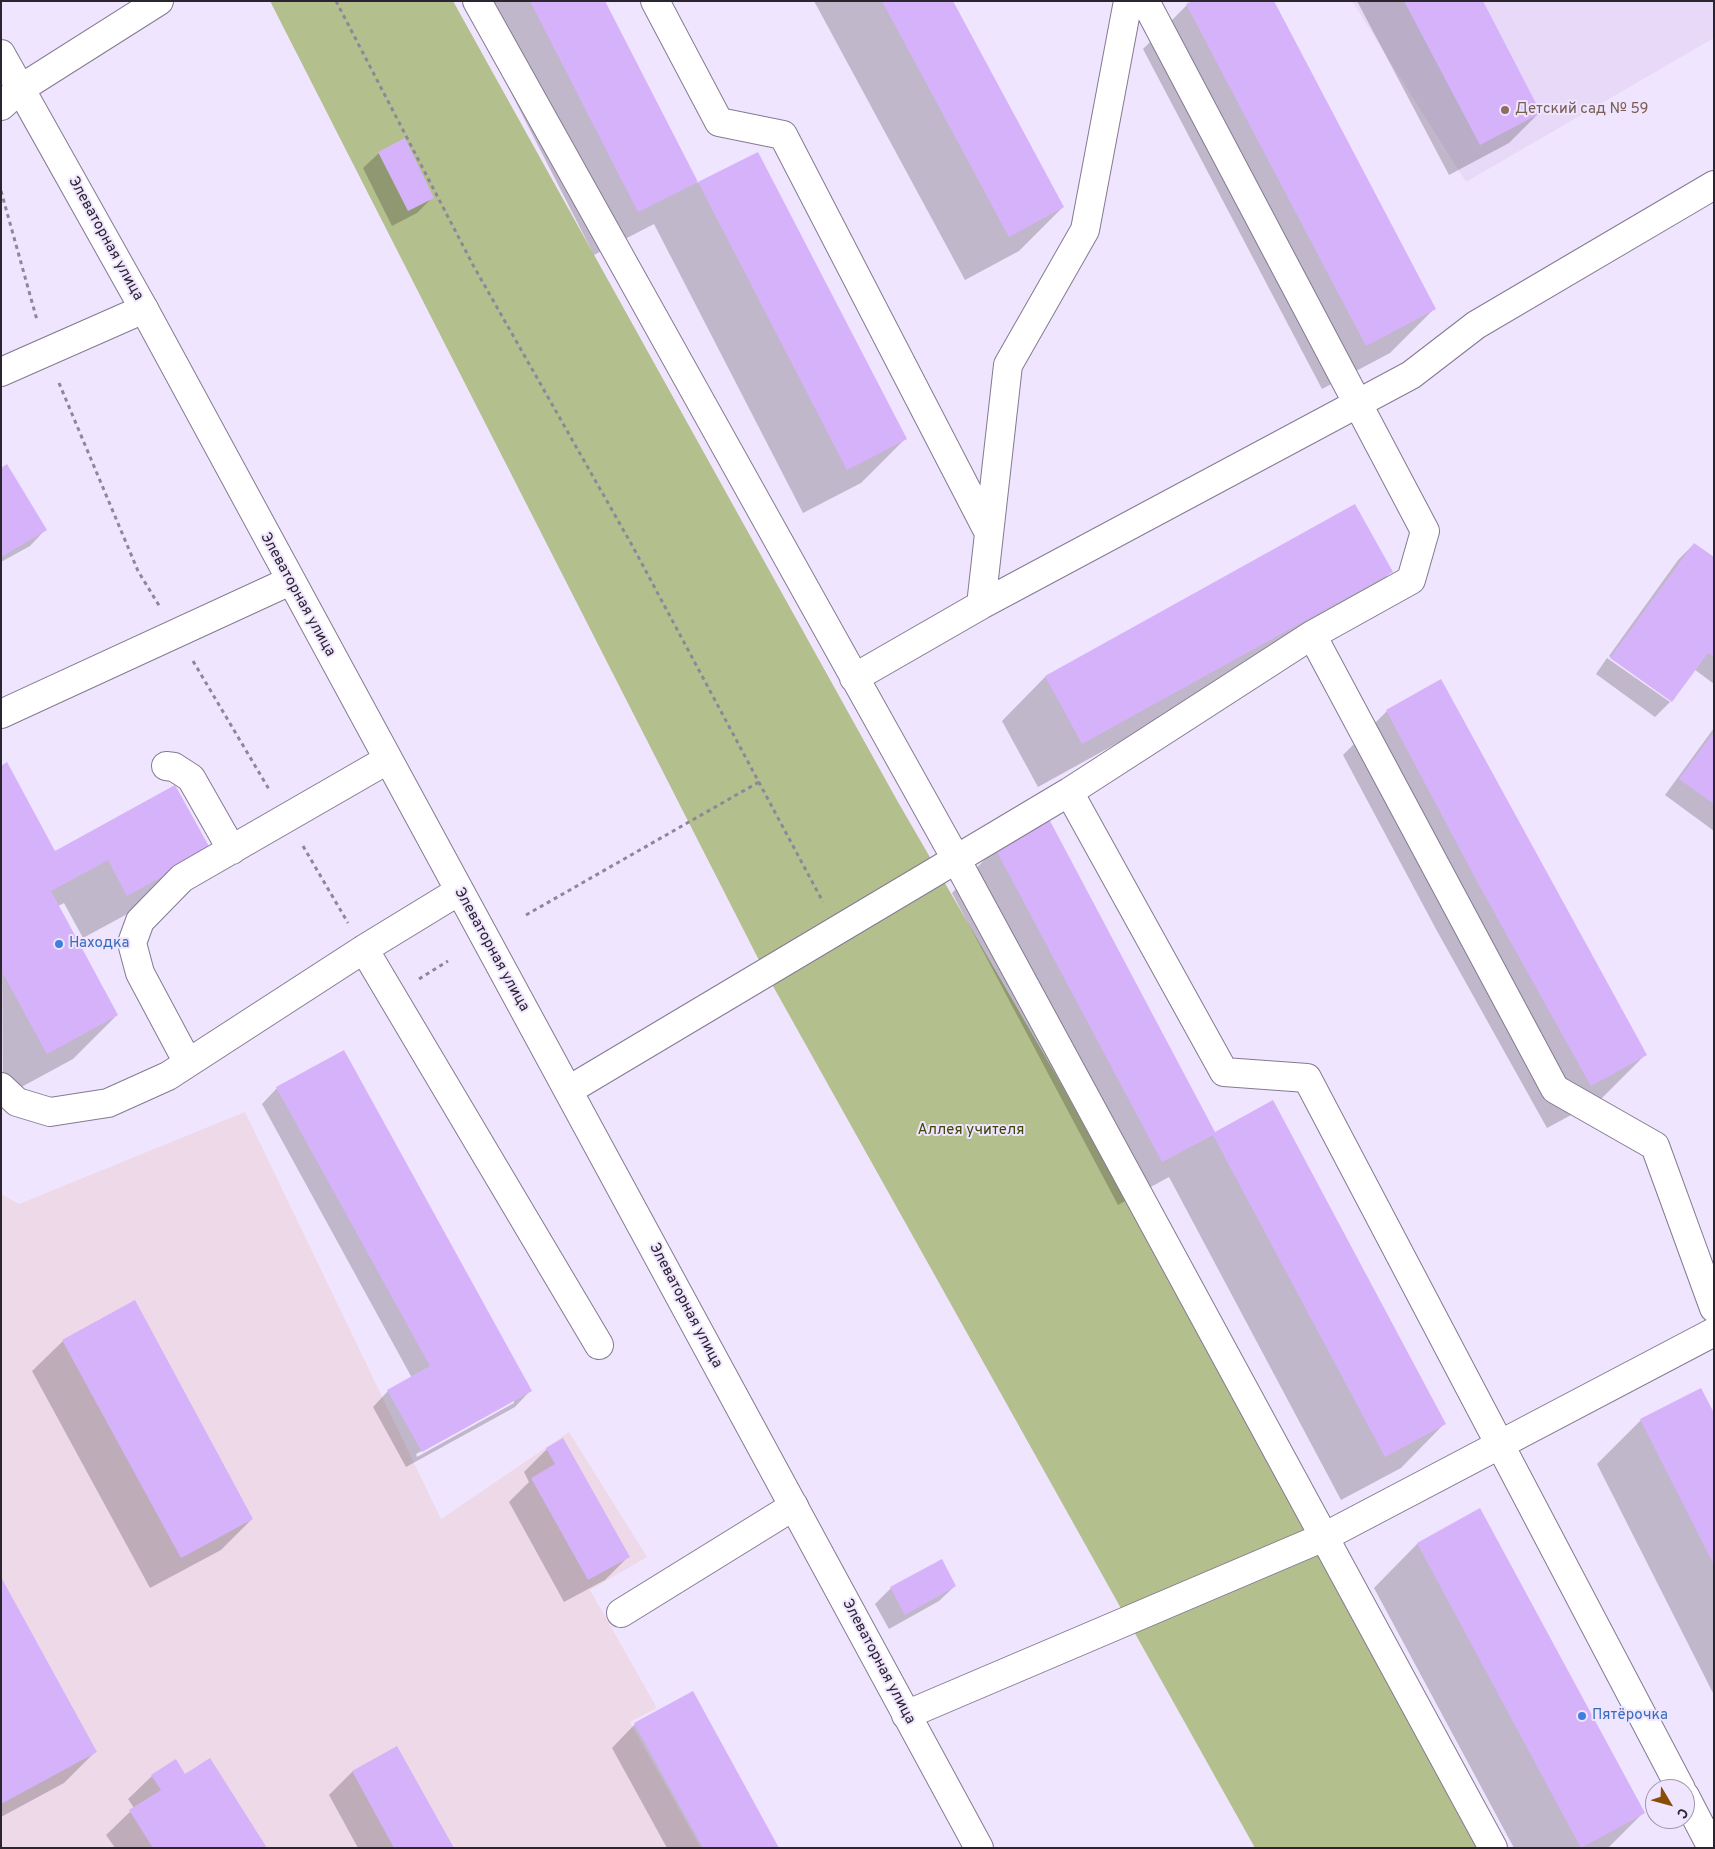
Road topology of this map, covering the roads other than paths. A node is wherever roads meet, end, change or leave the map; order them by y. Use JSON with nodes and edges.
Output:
{"nodes":[{"id":1,"x":159,"y":1,"type":"edge"},
{"id":2,"x":477,"y":1,"type":"edge"},
{"id":3,"x":655,"y":1,"type":"edge"},
{"id":4,"x":1128,"y":1,"type":"edge"},
{"id":5,"x":1145,"y":1,"type":"edge"},
{"id":6,"x":1,"y":54,"type":"edge"},
{"id":7,"x":7,"y":96,"type":"edge"},
{"id":8,"x":1714,"y":185,"type":"edge"},
{"id":9,"x":144,"y":309,"type":"junction"},
{"id":10,"x":1,"y":372,"type":"edge"},
{"id":11,"x":1358,"y":403,"type":"junction"},
{"id":12,"x":989,"y":533,"type":"junction"},
{"id":13,"x":290,"y":581,"type":"junction"},
{"id":14,"x":982,"y":605,"type":"junction"},
{"id":15,"x":1312,"y":635,"type":"junction"},
{"id":16,"x":854,"y":678,"type":"junction"},
{"id":17,"x":1,"y":714,"type":"edge"},
{"id":18,"x":387,"y":760,"type":"junction"},
{"id":19,"x":166,"y":766,"type":"dead end"},
{"id":20,"x":1069,"y":792,"type":"junction"},
{"id":21,"x":232,"y":850,"type":"junction"},
{"id":22,"x":956,"y":860,"type":"junction"},
{"id":23,"x":459,"y":891,"type":"junction"},
{"id":24,"x":364,"y":949,"type":"junction"},
{"id":25,"x":188,"y":1063,"type":"junction"},
{"id":26,"x":1,"y":1087,"type":"edge"},
{"id":27,"x":569,"y":1090,"type":"junction"},
{"id":28,"x":1714,"y":1308,"type":"edge"},
{"id":29,"x":1714,"y":1332,"type":"edge"},
{"id":30,"x":599,"y":1345,"type":"dead end"},
{"id":31,"x":1500,"y":1444,"type":"junction"},
{"id":32,"x":794,"y":1506,"type":"junction"},
{"id":33,"x":1324,"y":1537,"type":"junction"},
{"id":34,"x":621,"y":1613,"type":"dead end"},
{"id":35,"x":906,"y":1715,"type":"junction"},
{"id":36,"x":1676,"y":1779,"type":"edge"},
{"id":37,"x":1695,"y":1815,"type":"edge"},
{"id":38,"x":979,"y":1848,"type":"edge"},
{"id":39,"x":1493,"y":1848,"type":"edge"},
{"id":40,"x":1712,"y":1848,"type":"edge"}],
"edges":[{"from":1,"to":7,"type":"main road"},
{"from":2,"to":16,"type":"main road"},
{"from":3,"to":12,"type":"main road"},
{"from":4,"to":12,"type":"main road"},
{"from":5,"to":11,"type":"main road"},
{"from":6,"to":7,"type":"main road","name":"Элеваторная улица"},
{"from":7,"to":9,"type":"main road","name":"Элеваторная улица"},
{"from":8,"to":11,"type":"main road"},
{"from":9,"to":10,"type":"main road"},
{"from":9,"to":13,"type":"main road","name":"Элеваторная улица"},
{"from":11,"to":14,"type":"main road"},
{"from":11,"to":15,"type":"main road"},
{"from":12,"to":14,"type":"main road"},
{"from":13,"to":17,"type":"main road"},
{"from":13,"to":18,"type":"main road","name":"Элеваторная улица"},
{"from":14,"to":16,"type":"main road"},
{"from":15,"to":20,"type":"main road"},
{"from":15,"to":28,"type":"main road"},
{"from":16,"to":22,"type":"main road"},
{"from":18,"to":21,"type":"main road"},
{"from":18,"to":23,"type":"main road","name":"Элеваторная улица"},
{"from":19,"to":21,"type":"main road"},
{"from":20,"to":22,"type":"main road"},
{"from":20,"to":31,"type":"main road"},
{"from":21,"to":25,"type":"main road"},
{"from":22,"to":27,"type":"main road"},
{"from":22,"to":33,"type":"main road"},
{"from":23,"to":24,"type":"main road"},
{"from":23,"to":27,"type":"main road","name":"Элеваторная улица"},
{"from":24,"to":25,"type":"main road"},
{"from":24,"to":30,"type":"main road"},
{"from":25,"to":26,"type":"main road"},
{"from":27,"to":32,"type":"main road","name":"Элеваторная улица"},
{"from":29,"to":31,"type":"main road"},
{"from":31,"to":33,"type":"main road"},
{"from":31,"to":36,"type":"main road"},
{"from":32,"to":34,"type":"main road"},
{"from":32,"to":35,"type":"main road","name":"Элеваторная улица"},
{"from":33,"to":35,"type":"main road"},
{"from":33,"to":39,"type":"main road"},
{"from":35,"to":38,"type":"main road","name":"Элеваторная улица"},
{"from":37,"to":40,"type":"main road"}]}
